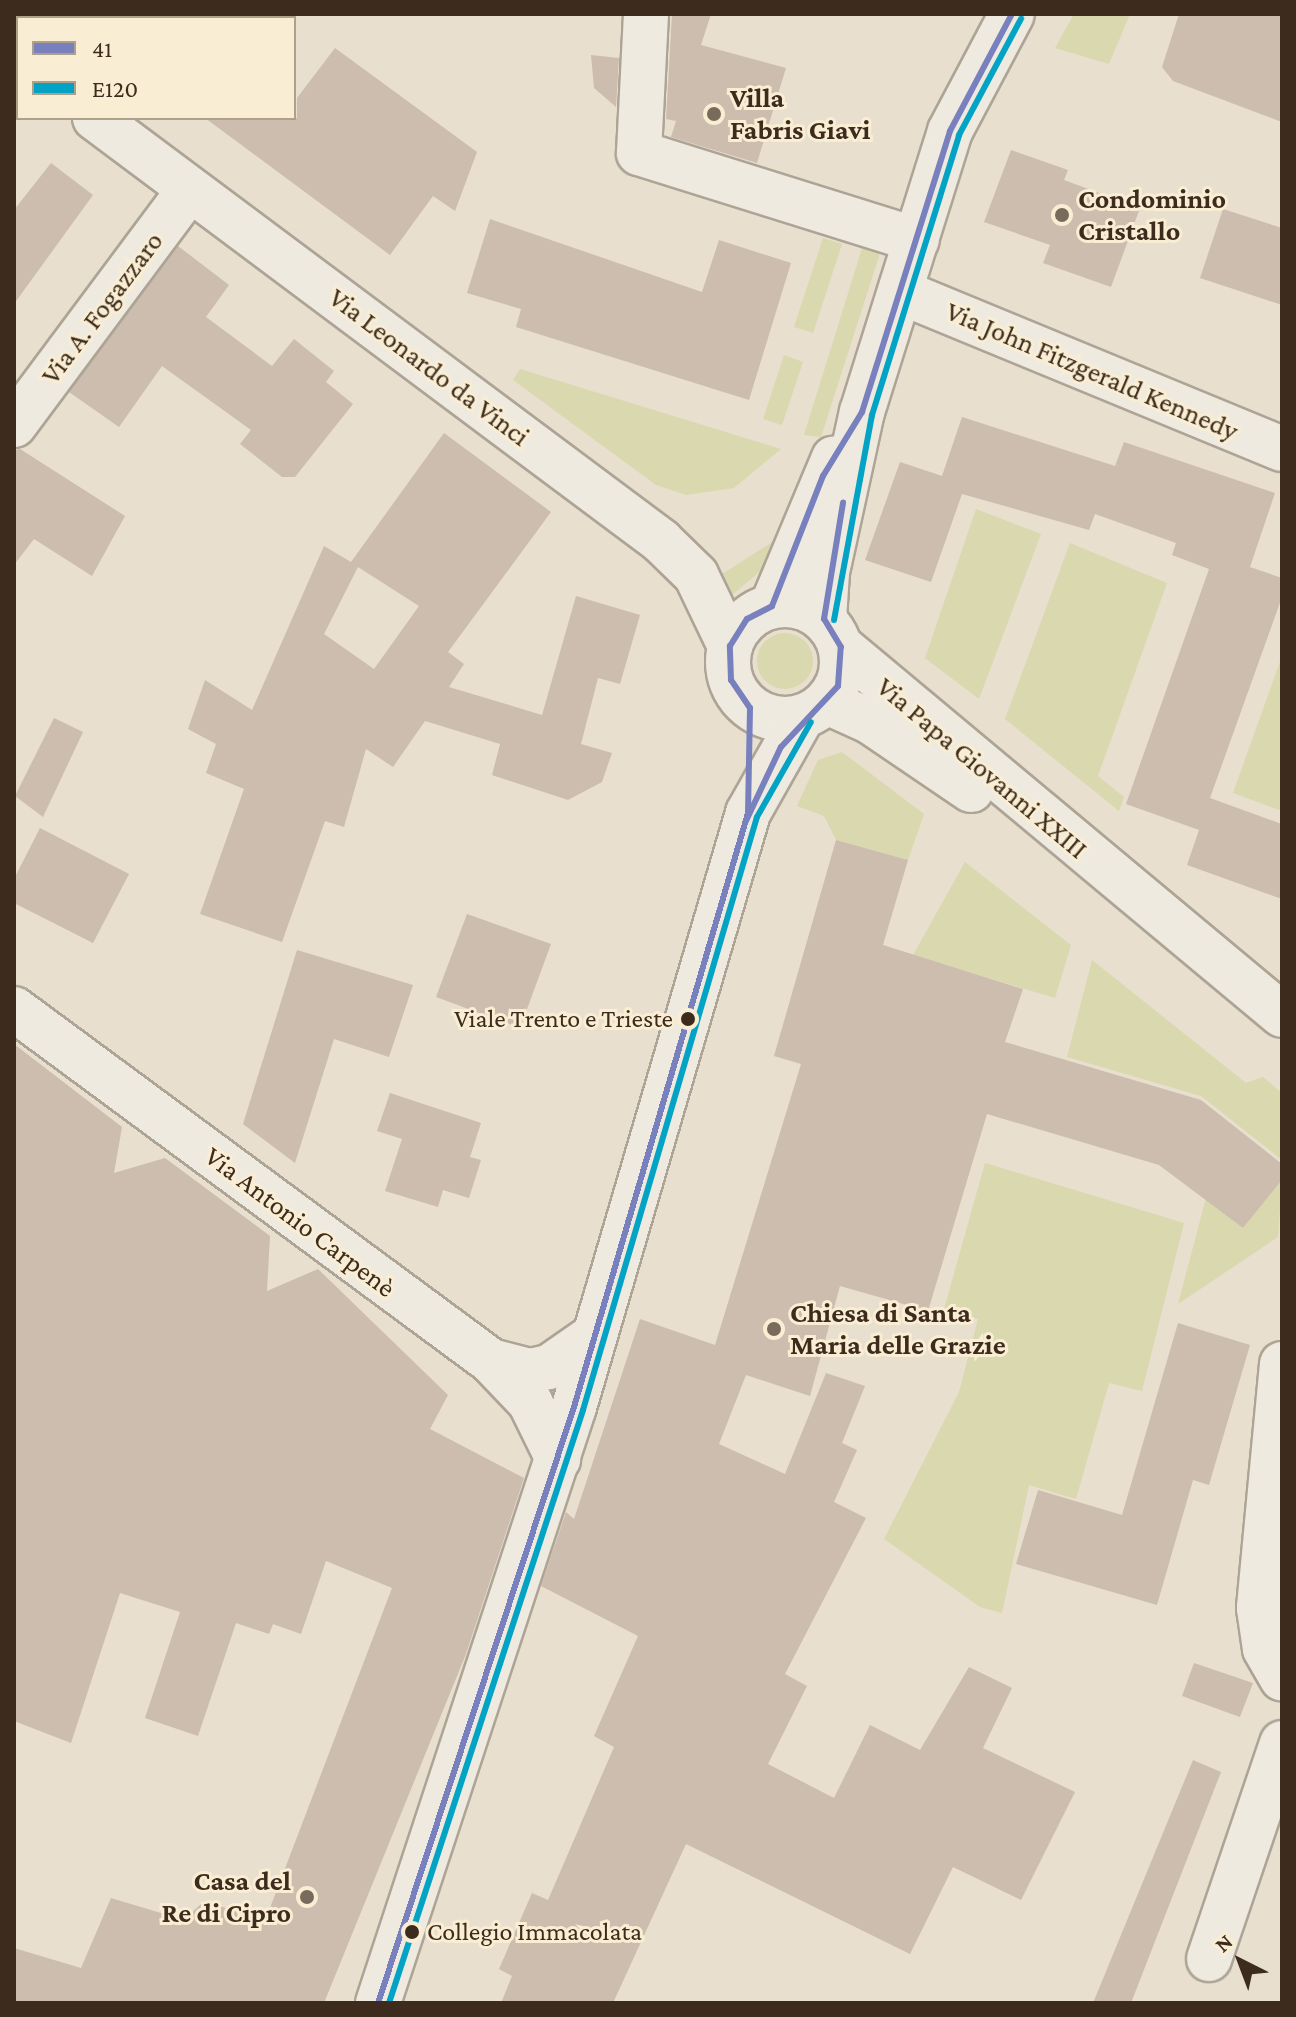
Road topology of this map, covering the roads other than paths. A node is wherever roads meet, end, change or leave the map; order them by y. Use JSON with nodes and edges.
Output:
{"nodes":[{"id":1,"x":646,"y":14,"type":"edge"},
{"id":2,"x":1012,"y":14,"type":"edge"},
{"id":3,"x":98,"y":120,"type":"edge"},
{"id":4,"x":189,"y":190,"type":"junction"},
{"id":5,"x":917,"y":240,"type":"junction"},
{"id":6,"x":901,"y":292,"type":"junction"},
{"id":7,"x":862,"y":412,"type":"junction"},
{"id":8,"x":14,"y":425,"type":"edge"},
{"id":9,"x":1282,"y":449,"type":"edge"},
{"id":10,"x":772,"y":606,"type":"junction"},
{"id":11,"x":833,"y":633,"type":"junction"},
{"id":12,"x":730,"y":646,"type":"junction"},
{"id":13,"x":750,"y":708,"type":"junction"},
{"id":14,"x":815,"y":710,"type":"junction"},
{"id":15,"x":748,"y":813,"type":"junction"},
{"id":16,"x":1123,"y":888,"type":"junction"},
{"id":17,"x":14,"y":1009,"type":"edge"},
{"id":18,"x":1282,"y":1015,"type":"edge"},
{"id":19,"x":595,"y":1335,"type":"junction"},
{"id":20,"x":491,"y":1361,"type":"junction"},
{"id":21,"x":1282,"y":1364,"type":"edge"},
{"id":22,"x":558,"y":1459,"type":"junction"},
{"id":23,"x":1282,"y":1679,"type":"edge"},
{"id":24,"x":1282,"y":1743,"type":"edge"},
{"id":25,"x":1209,"y":1959,"type":"dead end"},
{"id":26,"x":378,"y":2003,"type":"edge"}],
"edges":[{"from":1,"to":5,"type":"street"},
{"from":2,"to":5,"type":"street"},
{"from":3,"to":4,"type":"street","name":"Via Leonardo da Vinci"},
{"from":4,"to":8,"type":"street","name":"Via A. Fogazzaro"},
{"from":4,"to":12,"type":"street","name":"Via Leonardo da Vinci"},
{"from":5,"to":6,"type":"street"},
{"from":6,"to":7,"type":"street"},
{"from":6,"to":9,"type":"street","name":"Via John Fitzgerald Kennedy"},
{"from":7,"to":10,"type":"street"},
{"from":7,"to":11,"type":"street"},
{"from":10,"to":11,"type":"street"},
{"from":10,"to":12,"type":"street"},
{"from":11,"to":14,"type":"street"},
{"from":11,"to":16,"type":"street","name":"Via Papa Giovanni XXIII"},
{"from":12,"to":13,"type":"street"},
{"from":13,"to":14,"type":"street"},
{"from":13,"to":15,"type":"street"},
{"from":14,"to":15,"type":"street"},
{"from":14,"to":16,"type":"street","name":"Via Papa Giovanni XXIII"},
{"from":15,"to":19,"type":"street"},
{"from":16,"to":18,"type":"street","name":"Via Papa Giovanni XXIII"},
{"from":17,"to":20,"type":"street","name":"Via Antonio Carpenè"},
{"from":19,"to":20,"type":"street"},
{"from":19,"to":22,"type":"street"},
{"from":20,"to":22,"type":"street","name":"Via Antonio Carpenè"},
{"from":21,"to":23,"type":"street"},
{"from":22,"to":26,"type":"street"},
{"from":24,"to":25,"type":"street"}]}
